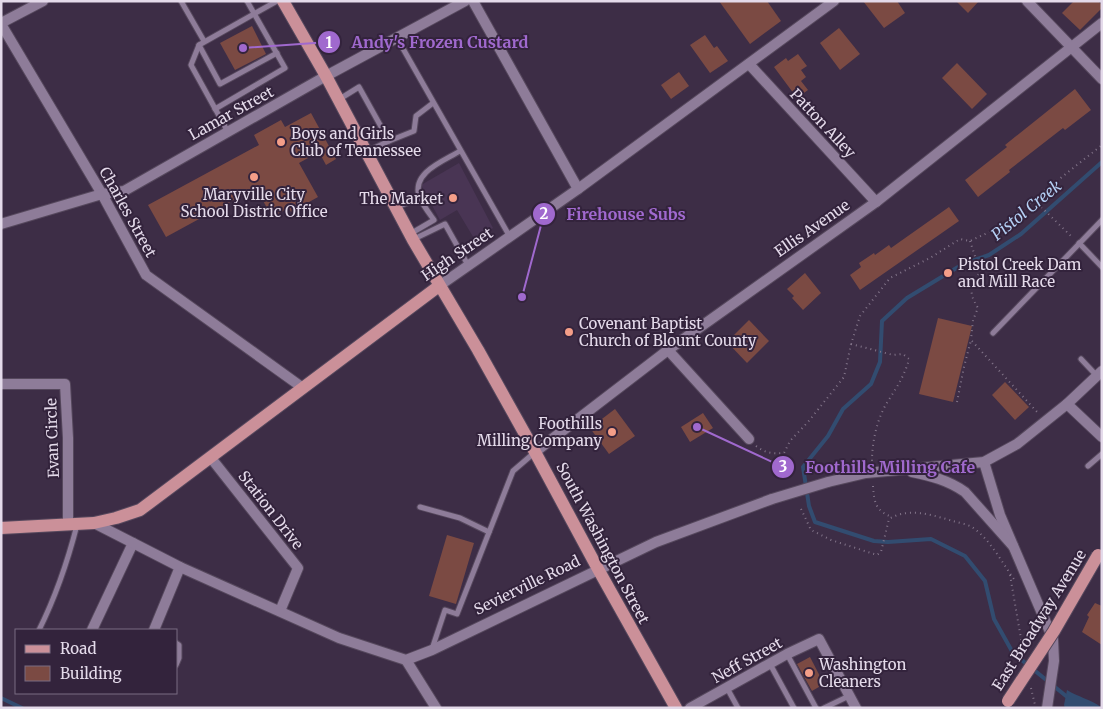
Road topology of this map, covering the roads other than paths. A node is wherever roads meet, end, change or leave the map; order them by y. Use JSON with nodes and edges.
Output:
{"nodes":[{"id":1,"x":42,"y":1,"type":"edge"},
{"id":2,"x":189,"y":1,"type":"edge"},
{"id":3,"x":247,"y":1,"type":"edge"},
{"id":4,"x":277,"y":1,"type":"edge"},
{"id":5,"x":284,"y":1,"type":"edge"},
{"id":6,"x":465,"y":1,"type":"edge"},
{"id":7,"x":473,"y":1,"type":"edge"},
{"id":8,"x":834,"y":1,"type":"edge"},
{"id":9,"x":1027,"y":1,"type":"edge"},
{"id":10,"x":182,"y":3,"type":"edge"},
{"id":11,"x":254,"y":14,"type":"junction"},
{"id":12,"x":1102,"y":23,"type":"edge"},
{"id":13,"x":1,"y":24,"type":"edge"},
{"id":14,"x":397,"y":37,"type":"junction"},
{"id":15,"x":204,"y":41,"type":"junction"},
{"id":16,"x":199,"y":45,"type":"junction"},
{"id":17,"x":1072,"y":48,"type":"junction"},
{"id":18,"x":277,"y":54,"type":"junction"},
{"id":19,"x":749,"y":64,"type":"junction"},
{"id":20,"x":326,"y":76,"type":"junction"},
{"id":21,"x":1102,"y":78,"type":"edge"},
{"id":22,"x":338,"y":100,"type":"junction"},
{"id":23,"x":434,"y":103,"type":"junction"},
{"id":24,"x":215,"y":109,"type":"junction"},
{"id":25,"x":228,"y":132,"type":"junction"},
{"id":26,"x":389,"y":141,"type":"junction"},
{"id":27,"x":460,"y":151,"type":"junction"},
{"id":28,"x":366,"y":153,"type":"junction"},
{"id":29,"x":578,"y":189,"type":"junction"},
{"id":30,"x":102,"y":194,"type":"junction"},
{"id":31,"x":420,"y":198,"type":"junction"},
{"id":32,"x":876,"y":202,"type":"junction"},
{"id":33,"x":396,"y":208,"type":"junction"},
{"id":34,"x":1102,"y":220,"type":"edge"},
{"id":35,"x":1,"y":224,"type":"edge"},
{"id":36,"x":411,"y":237,"type":"junction"},
{"id":37,"x":510,"y":238,"type":"junction"},
{"id":38,"x":1079,"y":243,"type":"junction"},
{"id":39,"x":468,"y":265,"type":"junction"},
{"id":40,"x":1102,"y":267,"type":"edge"},
{"id":41,"x":438,"y":286,"type":"junction"},
{"id":42,"x":993,"y":333,"type":"dead end"},
{"id":43,"x":668,"y":350,"type":"junction"},
{"id":44,"x":1081,"y":359,"type":"dead end"},
{"id":45,"x":1100,"y":373,"type":"edge"},
{"id":46,"x":1,"y":384,"type":"edge"},
{"id":47,"x":303,"y":388,"type":"junction"},
{"id":48,"x":1067,"y":404,"type":"junction"},
{"id":49,"x":1102,"y":437,"type":"edge"},
{"id":50,"x":749,"y":439,"type":"road end"},
{"id":51,"x":535,"y":452,"type":"junction"},
{"id":52,"x":1102,"y":454,"type":"edge"},
{"id":53,"x":211,"y":458,"type":"junction"},
{"id":54,"x":984,"y":462,"type":"junction"},
{"id":55,"x":1088,"y":466,"type":"dead end"},
{"id":56,"x":901,"y":470,"type":"junction"},
{"id":57,"x":420,"y":506,"type":"dead end"},
{"id":58,"x":94,"y":523,"type":"junction"},
{"id":59,"x":72,"y":525,"type":"junction"},
{"id":60,"x":1,"y":528,"type":"edge"},
{"id":61,"x":489,"y":532,"type":"junction"},
{"id":62,"x":133,"y":543,"type":"junction"},
{"id":63,"x":1013,"y":546,"type":"junction"},
{"id":64,"x":1100,"y":552,"type":"edge"},
{"id":65,"x":180,"y":567,"type":"junction"},
{"id":66,"x":598,"y":569,"type":"junction"},
{"id":67,"x":280,"y":612,"type":"junction"},
{"id":68,"x":40,"y":629,"type":"edge"},
{"id":69,"x":92,"y":629,"type":"edge"},
{"id":70,"x":154,"y":629,"type":"edge"},
{"id":71,"x":178,"y":644,"type":"edge"},
{"id":72,"x":432,"y":650,"type":"junction"},
{"id":73,"x":788,"y":654,"type":"junction"},
{"id":74,"x":178,"y":660,"type":"edge"},
{"id":75,"x":406,"y":660,"type":"junction"},
{"id":76,"x":770,"y":664,"type":"junction"},
{"id":77,"x":727,"y":688,"type":"junction"},
{"id":78,"x":850,"y":695,"type":"junction"},
{"id":79,"x":1006,"y":704,"type":"edge"},
{"id":80,"x":436,"y":708,"type":"edge"},
{"id":81,"x":676,"y":708,"type":"edge"},
{"id":82,"x":690,"y":708,"type":"edge"},
{"id":83,"x":738,"y":708,"type":"edge"},
{"id":84,"x":794,"y":708,"type":"edge"},
{"id":85,"x":816,"y":708,"type":"edge"},
{"id":86,"x":824,"y":708,"type":"edge"},
{"id":87,"x":856,"y":708,"type":"edge"},
{"id":88,"x":1047,"y":708,"type":"edge"}],
"edges":[{"from":1,"to":13,"type":"street"},
{"from":2,"to":10,"type":"lane"},
{"from":3,"to":11,"type":"lane"},
{"from":4,"to":11,"type":"lane"},
{"from":5,"to":20,"type":"main road","name":"South Washington Street"},
{"from":6,"to":14,"type":"street","name":"Lamar Street"},
{"from":7,"to":29,"type":"street"},
{"from":8,"to":19,"type":"street","name":"High Street"},
{"from":9,"to":17,"type":"street"},
{"from":10,"to":15,"type":"lane"},
{"from":11,"to":15,"type":"lane"},
{"from":11,"to":18,"type":"lane"},
{"from":12,"to":17,"type":"street","name":"Ellis Avenue"},
{"from":13,"to":30,"type":"street","name":"Charles Street"},
{"from":14,"to":20,"type":"street","name":"Lamar Street"},
{"from":14,"to":23,"type":"lane"},
{"from":15,"to":16,"type":"lane"},
{"from":16,"to":18,"type":"lane"},
{"from":16,"to":24,"type":"lane"},
{"from":17,"to":21,"type":"street"},
{"from":17,"to":32,"type":"street","name":"Ellis Avenue"},
{"from":18,"to":24,"type":"lane"},
{"from":19,"to":29,"type":"street","name":"High Street"},
{"from":19,"to":32,"type":"street","name":"Patton Alley"},
{"from":20,"to":22,"type":"main road","name":"South Washington Street"},
{"from":20,"to":25,"type":"street","name":"Lamar Street"},
{"from":22,"to":26,"type":"lane"},
{"from":22,"to":28,"type":"main road","name":"South Washington Street"},
{"from":23,"to":26,"type":"lane"},
{"from":23,"to":27,"type":"lane"},
{"from":24,"to":25,"type":"lane"},
{"from":25,"to":30,"type":"street","name":"Lamar Street"},
{"from":26,"to":28,"type":"lane"},
{"from":27,"to":31,"type":"lane"},
{"from":27,"to":37,"type":"lane"},
{"from":28,"to":33,"type":"main road","name":"South Washington Street"},
{"from":29,"to":37,"type":"street","name":"High Street"},
{"from":30,"to":35,"type":"street","name":"Lamar Street"},
{"from":30,"to":47,"type":"street","name":"Charles Street"},
{"from":31,"to":33,"type":"lane"},
{"from":31,"to":36,"type":"lane"},
{"from":32,"to":43,"type":"street","name":"Ellis Avenue"},
{"from":33,"to":36,"type":"main road","name":"South Washington Street"},
{"from":34,"to":38,"type":"lane"},
{"from":36,"to":39,"type":"lane"},
{"from":36,"to":41,"type":"main road","name":"South Washington Street"},
{"from":37,"to":39,"type":"street","name":"High Street"},
{"from":38,"to":40,"type":"lane"},
{"from":38,"to":42,"type":"lane"},
{"from":39,"to":41,"type":"street","name":"High Street"},
{"from":41,"to":47,"type":"main road","name":"High Street"},
{"from":41,"to":51,"type":"main road","name":"South Washington Street"},
{"from":43,"to":50,"type":"street"},
{"from":43,"to":51,"type":"street","name":"Ellis Avenue"},
{"from":44,"to":45,"type":"lane"},
{"from":45,"to":48,"type":"street","name":"Sevierville Road"},
{"from":46,"to":59,"type":"street","name":"Evan Circle"},
{"from":47,"to":53,"type":"main road","name":"High Street"},
{"from":48,"to":49,"type":"street"},
{"from":48,"to":54,"type":"street","name":"Sevierville Road"},
{"from":51,"to":61,"type":"lane"},
{"from":51,"to":66,"type":"main road","name":"South Washington Street"},
{"from":52,"to":55,"type":"lane"},
{"from":53,"to":58,"type":"main road","name":"High Street"},
{"from":53,"to":67,"type":"street","name":"Station Drive"},
{"from":54,"to":56,"type":"street","name":"Sevierville Road"},
{"from":54,"to":63,"type":"street"},
{"from":56,"to":63,"type":"street"},
{"from":56,"to":66,"type":"street","name":"Sevierville Road","bridge":true},
{"from":57,"to":61,"type":"lane"},
{"from":58,"to":59,"type":"main road"},
{"from":58,"to":62,"type":"street"},
{"from":59,"to":60,"type":"main road"},
{"from":59,"to":68,"type":"lane"},
{"from":61,"to":72,"type":"lane"},
{"from":62,"to":65,"type":"street"},
{"from":62,"to":69,"type":"street"},
{"from":63,"to":88,"type":"street"},
{"from":64,"to":79,"type":"main road","name":"East Broadway Avenue","bridge":true},
{"from":65,"to":67,"type":"street"},
{"from":65,"to":70,"type":"street"},
{"from":66,"to":72,"type":"street","name":"Sevierville Road"},
{"from":66,"to":81,"type":"main road","name":"South Washington Street"},
{"from":67,"to":75,"type":"street"},
{"from":71,"to":74,"type":"lane"},
{"from":72,"to":75,"type":"street","name":"Sevierville Road"},
{"from":73,"to":76,"type":"street","name":"Neff Street"},
{"from":73,"to":78,"type":"street","name":"Neff Street"},
{"from":73,"to":85,"type":"lane"},
{"from":75,"to":80,"type":"street"},
{"from":76,"to":77,"type":"street","name":"Neff Street"},
{"from":76,"to":84,"type":"lane"},
{"from":77,"to":82,"type":"street","name":"Neff Street"},
{"from":77,"to":83,"type":"lane"},
{"from":78,"to":86,"type":"lane"},
{"from":78,"to":87,"type":"street"}]}
